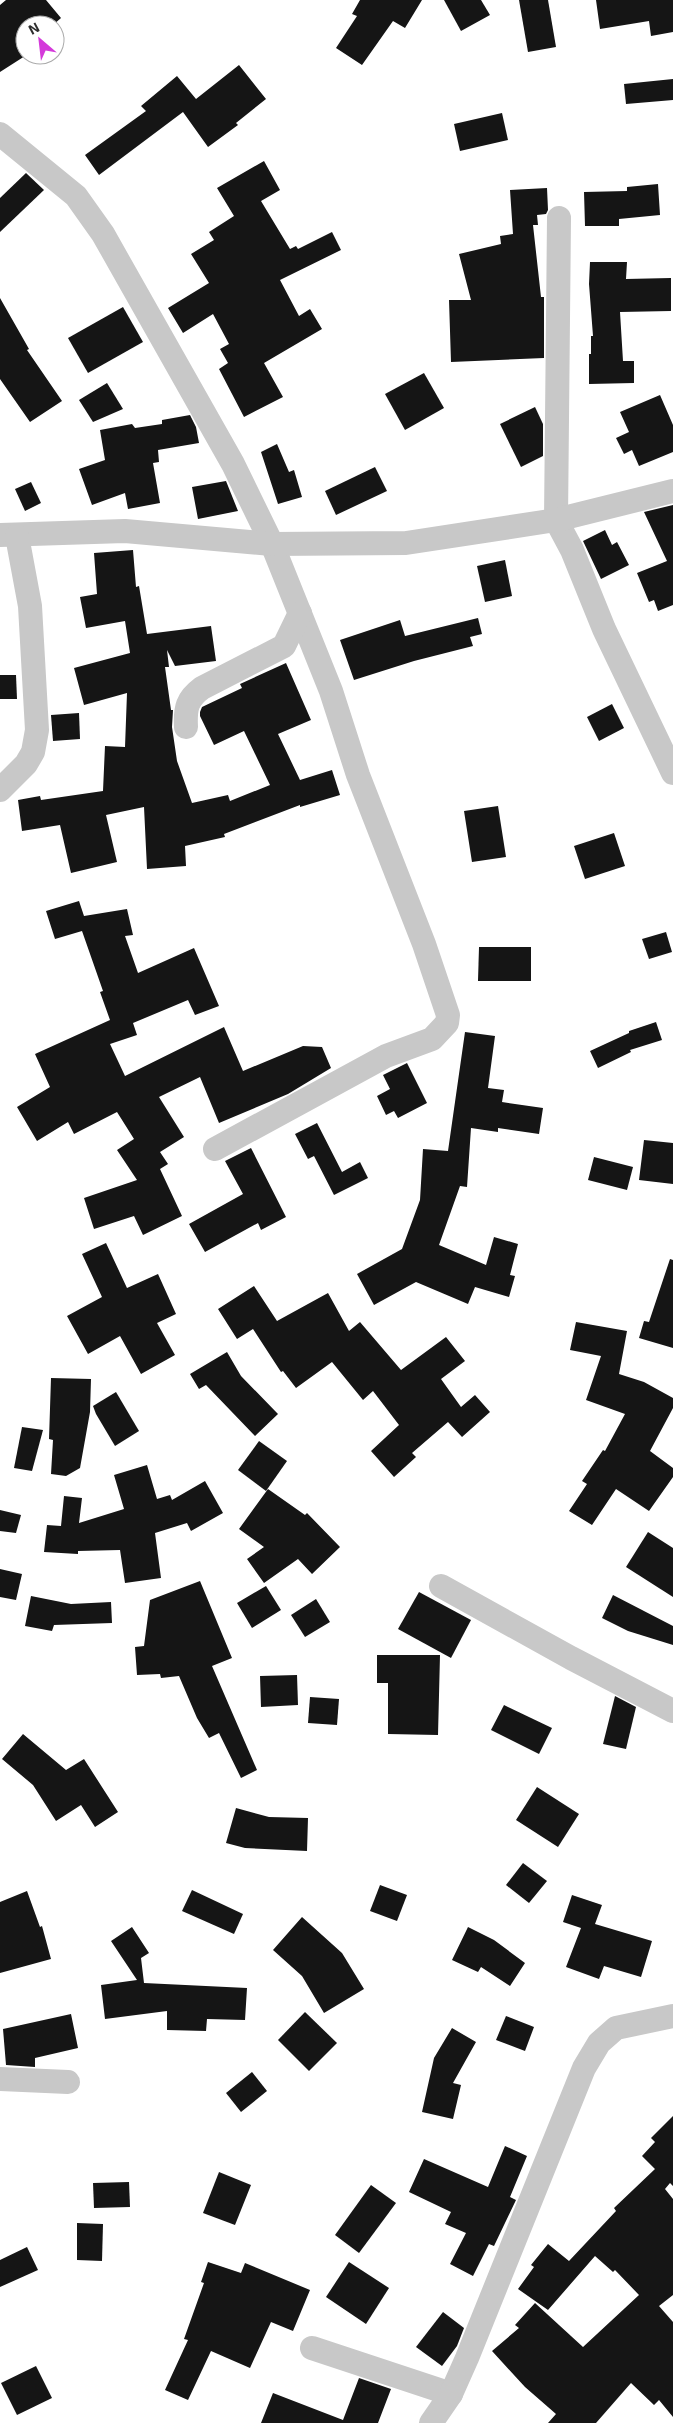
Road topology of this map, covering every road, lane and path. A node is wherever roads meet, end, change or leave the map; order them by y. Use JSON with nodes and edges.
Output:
{"nodes":[{"id":1,"x":0,"y":134,"type":"edge"},
{"id":2,"x":559,"y":218,"type":"dead end"},
{"id":3,"x":673,"y":491,"type":"edge"},
{"id":4,"x":556,"y":520,"type":"junction"},
{"id":5,"x":8,"y":536,"type":"edge"},
{"id":6,"x":272,"y":544,"type":"junction"},
{"id":7,"x":300,"y":613,"type":"junction"},
{"id":8,"x":186,"y":727,"type":"dead end"},
{"id":9,"x":673,"y":773,"type":"edge"},
{"id":10,"x":0,"y":790,"type":"edge"},
{"id":11,"x":215,"y":1149,"type":"dead end"},
{"id":12,"x":441,"y":1586,"type":"dead end"},
{"id":13,"x":673,"y":1711,"type":"edge"},
{"id":14,"x":673,"y":2016,"type":"edge"},
{"id":15,"x":0,"y":2079,"type":"edge"},
{"id":16,"x":68,"y":2082,"type":"dead end"},
{"id":17,"x":312,"y":2348,"type":"dead end"},
{"id":18,"x":451,"y":2394,"type":"junction"},
{"id":19,"x":431,"y":2423,"type":"edge"}],
"edges":[{"from":1,"to":6,"type":"street"},
{"from":2,"to":4,"type":"street"},
{"from":3,"to":4,"type":"street"},
{"from":4,"to":6,"type":"street"},
{"from":4,"to":9,"type":"street"},
{"from":5,"to":6,"type":"street"},
{"from":5,"to":10,"type":"street"},
{"from":6,"to":7,"type":"street"},
{"from":7,"to":8,"type":"street"},
{"from":7,"to":11,"type":"street"},
{"from":12,"to":13,"type":"street"},
{"from":14,"to":18,"type":"street"},
{"from":15,"to":16,"type":"street"},
{"from":17,"to":18,"type":"street"},
{"from":18,"to":19,"type":"street"}]}
